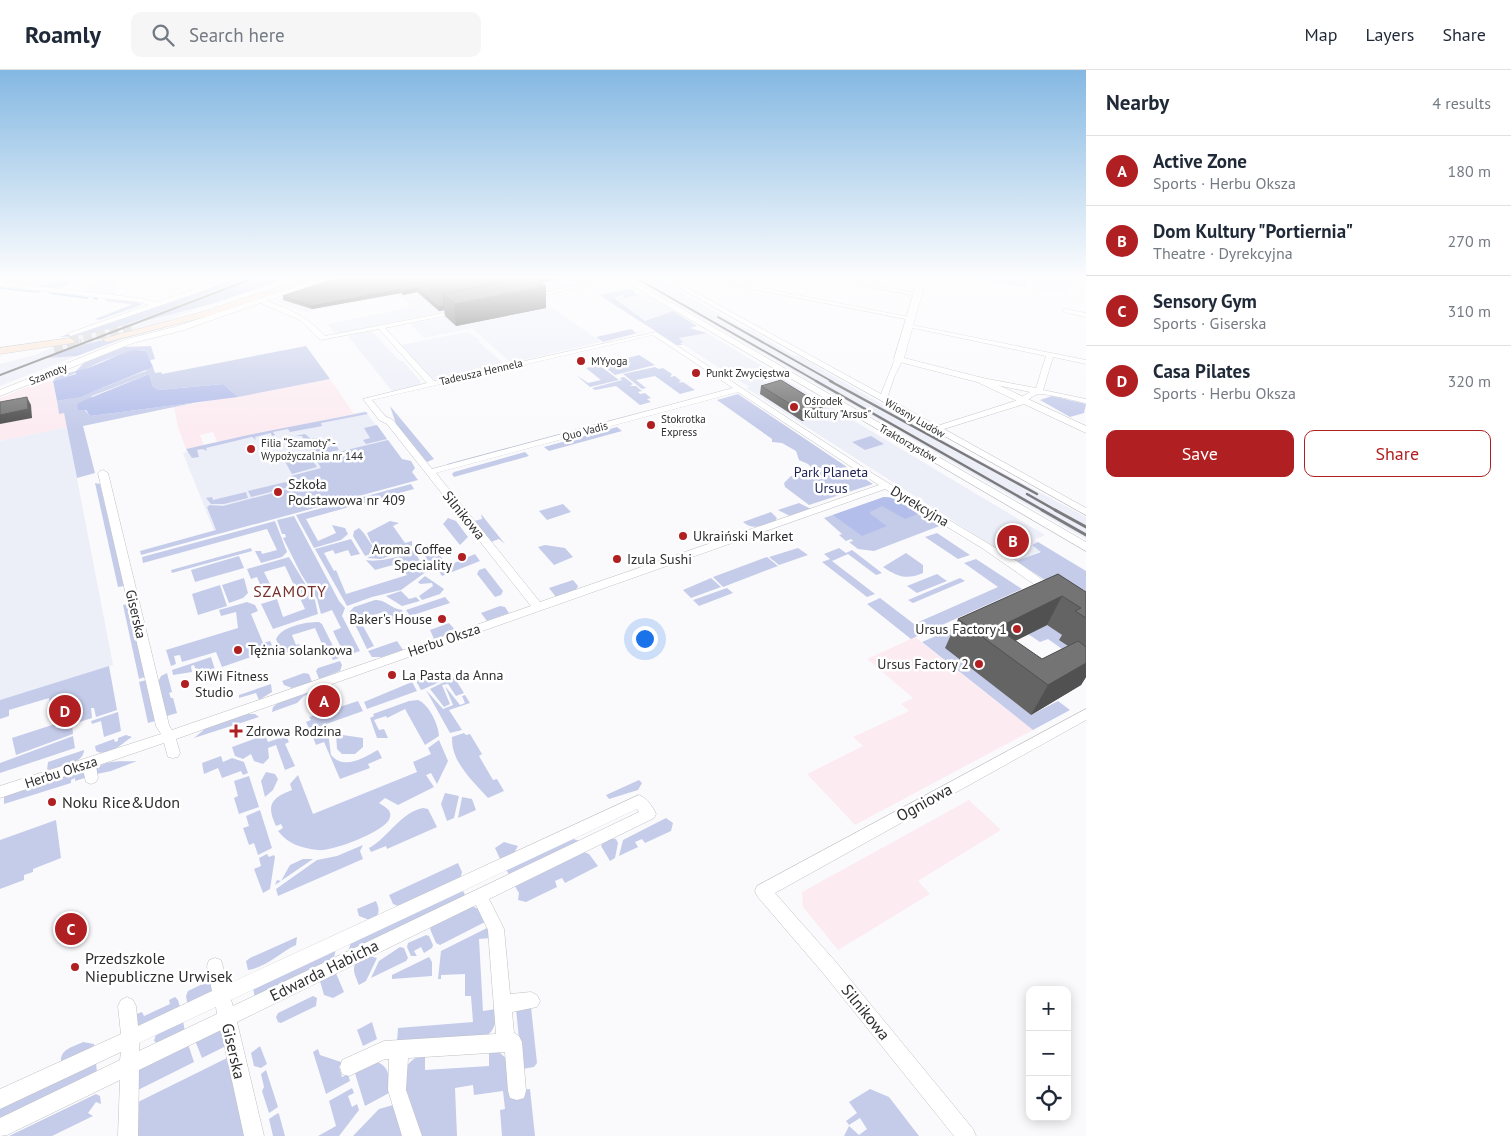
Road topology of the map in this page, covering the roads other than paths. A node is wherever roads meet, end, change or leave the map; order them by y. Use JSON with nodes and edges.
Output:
{"nodes":[{"id":1,"x":95,"y":329,"type":"edge"},
{"id":2,"x":147,"y":329,"type":"edge"},
{"id":3,"x":178,"y":329,"type":"edge"},
{"id":4,"x":316,"y":329,"type":"edge"},
{"id":5,"x":367,"y":329,"type":"edge"},
{"id":6,"x":382,"y":329,"type":"edge"},
{"id":7,"x":711,"y":329,"type":"edge"},
{"id":8,"x":757,"y":329,"type":"edge"},
{"id":9,"x":908,"y":329,"type":"edge"},
{"id":10,"x":940,"y":329,"type":"edge"},
{"id":11,"x":654,"y":333,"type":"joint"},
{"id":12,"x":71,"y":338,"type":"joint"},
{"id":13,"x":107,"y":339,"type":"dead end"},
{"id":14,"x":54,"y":349,"type":"tunnel mouth"},
{"id":15,"x":0,"y":351,"type":"edge"},
{"id":16,"x":1050,"y":354,"type":"junction"},
{"id":17,"x":0,"y":356,"type":"edge"},
{"id":18,"x":899,"y":360,"type":"junction"},
{"id":19,"x":1086,"y":362,"type":"edge"},
{"id":20,"x":975,"y":378,"type":"junction"},
{"id":21,"x":432,"y":384,"type":"junction"},
{"id":22,"x":739,"y":389,"type":"junction"},
{"id":23,"x":1039,"y":391,"type":"junction"},
{"id":24,"x":0,"y":393,"type":"edge"},
{"id":25,"x":1049,"y":393,"type":"junction"},
{"id":26,"x":371,"y":398,"type":"joint"},
{"id":27,"x":883,"y":399,"type":"junction"},
{"id":28,"x":1024,"y":400,"type":"junction"},
{"id":29,"x":1086,"y":401,"type":"edge"},
{"id":30,"x":936,"y":429,"type":"junction"},
{"id":31,"x":1086,"y":430,"type":"edge"},
{"id":32,"x":430,"y":472,"type":"junction"},
{"id":33,"x":102,"y":473,"type":"dead end"},
{"id":34,"x":886,"y":486,"type":"junction"},
{"id":35,"x":1086,"y":512,"type":"edge"},
{"id":36,"x":1086,"y":547,"type":"edge"},
{"id":37,"x":1065,"y":599,"type":"edge"},
{"id":38,"x":538,"y":607,"type":"junction"},
{"id":39,"x":1086,"y":714,"type":"edge"},
{"id":40,"x":169,"y":736,"type":"junction"},
{"id":41,"x":173,"y":753,"type":"dead end"},
{"id":42,"x":89,"y":763,"type":"junction"},
{"id":43,"x":91,"y":778,"type":"dead end"},
{"id":44,"x":0,"y":792,"type":"edge"},
{"id":45,"x":763,"y":891,"type":"joint"},
{"id":46,"x":479,"y":895,"type":"junction"},
{"id":47,"x":215,"y":966,"type":"dead end"},
{"id":48,"x":222,"y":997,"type":"junction"},
{"id":49,"x":530,"y":1000,"type":"dead end"},
{"id":50,"x":503,"y":1004,"type":"junction"},
{"id":51,"x":127,"y":1006,"type":"dead end"},
{"id":52,"x":226,"y":1018,"type":"junction"},
{"id":53,"x":130,"y":1039,"type":"junction"},
{"id":54,"x":506,"y":1042,"type":"junction"},
{"id":55,"x":399,"y":1048,"type":"junction"},
{"id":56,"x":130,"y":1065,"type":"junction"},
{"id":57,"x":349,"y":1067,"type":"dead end"},
{"id":58,"x":517,"y":1091,"type":"dead end"},
{"id":59,"x":0,"y":1100,"type":"edge"},
{"id":60,"x":0,"y":1128,"type":"edge"},
{"id":61,"x":128,"y":1136,"type":"edge"},
{"id":62,"x":254,"y":1136,"type":"edge"},
{"id":63,"x":412,"y":1136,"type":"edge"},
{"id":64,"x":966,"y":1136,"type":"edge"}],
"edges":[{"from":1,"to":12,"type":"street"},
{"from":2,"to":13,"type":"main road"},
{"from":3,"to":24,"type":"street","name":"Szamoty"},
{"from":4,"to":5,"type":"street"},
{"from":6,"to":21,"type":"street"},
{"from":7,"to":36,"type":"street","name":"Traktorzystów"},
{"from":8,"to":27,"type":"street","name":"Wiosny Ludów"},
{"from":9,"to":18,"type":"street"},
{"from":10,"to":16,"type":"street"},
{"from":11,"to":21,"type":"street","name":"Tadeusza Hennela"},
{"from":11,"to":22,"type":"street","name":"Dyrekcyjna"},
{"from":12,"to":15,"type":"main road"},
{"from":14,"to":17,"type":"main road"},
{"from":16,"to":19,"type":"street"},
{"from":16,"to":23,"type":"street"},
{"from":18,"to":20,"type":"street"},
{"from":18,"to":27,"type":"street"},
{"from":20,"to":23,"type":"street"},
{"from":20,"to":28,"type":"street"},
{"from":21,"to":26,"type":"street","name":"Tadeusza Hennela"},
{"from":22,"to":32,"type":"street","name":"Quo Vadis"},
{"from":22,"to":34,"type":"street","name":"Dyrekcyjna"},
{"from":23,"to":25,"type":"street"},
{"from":23,"to":28,"type":"street"},
{"from":25,"to":28,"type":"street"},
{"from":25,"to":29,"type":"street"},
{"from":26,"to":32,"type":"street","name":"Silnikowa"},
{"from":27,"to":30,"type":"street","name":"Wiosny Ludów"},
{"from":28,"to":30,"type":"street"},
{"from":28,"to":31,"type":"street"},
{"from":30,"to":35,"type":"street","name":"Wiosny Ludów"},
{"from":32,"to":38,"type":"street","name":"Silnikowa"},
{"from":33,"to":40,"type":"street","name":"Giserska"},
{"from":34,"to":37,"type":"street","name":"Dyrekcyjna"},
{"from":34,"to":38,"type":"street","name":"Herbu Oksza"},
{"from":38,"to":40,"type":"street","name":"Herbu Oksza"},
{"from":39,"to":45,"type":"street","name":"Ogniowa"},
{"from":40,"to":41,"type":"street","name":"Giserska"},
{"from":40,"to":42,"type":"street","name":"Herbu Oksza"},
{"from":42,"to":43,"type":"street"},
{"from":42,"to":44,"type":"street","name":"Herbu Oksza"},
{"from":45,"to":64,"type":"street","name":"Silnikowa"},
{"from":46,"to":48,"type":"street","name":"Edwarda Habicha"},
{"from":46,"to":50,"type":"street"},
{"from":46,"to":52,"type":"street","name":"Edwarda Habicha"},
{"from":47,"to":48,"type":"street","name":"Giserska"},
{"from":48,"to":52,"type":"street","name":"Giserska"},
{"from":48,"to":53,"type":"street","name":"Edwarda Habicha"},
{"from":49,"to":50,"type":"street"},
{"from":50,"to":54,"type":"street"},
{"from":51,"to":53,"type":"street"},
{"from":52,"to":56,"type":"street","name":"Edwarda Habicha"},
{"from":52,"to":62,"type":"street","name":"Giserska"},
{"from":53,"to":56,"type":"street"},
{"from":53,"to":59,"type":"street","name":"Edwarda Habicha"},
{"from":54,"to":55,"type":"street"},
{"from":54,"to":58,"type":"street"},
{"from":55,"to":57,"type":"street"},
{"from":55,"to":63,"type":"street"},
{"from":56,"to":60,"type":"street","name":"Edwarda Habicha"},
{"from":56,"to":61,"type":"street"}]}
